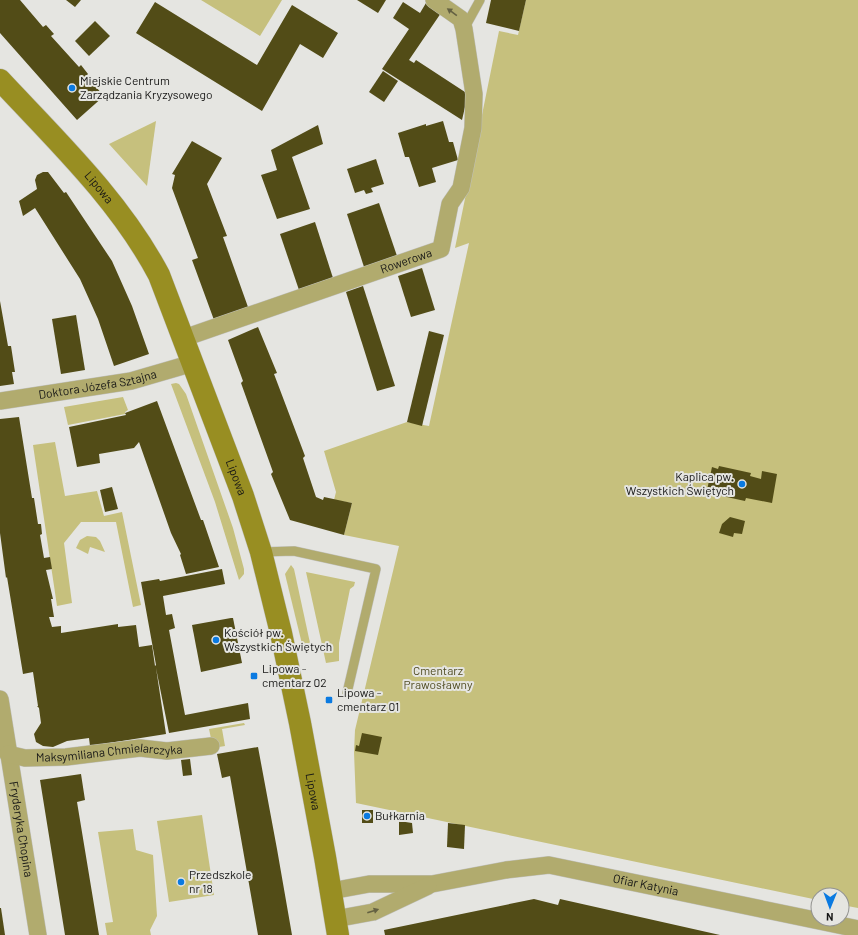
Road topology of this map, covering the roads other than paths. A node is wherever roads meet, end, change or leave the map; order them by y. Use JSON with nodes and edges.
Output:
{"nodes":[{"id":1,"x":434,"y":0,"type":"edge"},
{"id":2,"x":480,"y":0,"type":"edge"},
{"id":3,"x":464,"y":29,"type":"junction"},
{"id":4,"x":0,"y":80,"type":"edge"},
{"id":5,"x":184,"y":338,"type":"junction"},
{"id":6,"x":193,"y":363,"type":"junction"},
{"id":7,"x":0,"y":401,"type":"edge"},
{"id":8,"x":261,"y":552,"type":"junction"},
{"id":9,"x":347,"y":693,"type":"dead end"},
{"id":10,"x":0,"y":699,"type":"edge"},
{"id":11,"x":2,"y":731,"type":"edge"},
{"id":12,"x":211,"y":746,"type":"dead end"},
{"id":13,"x":8,"y":754,"type":"junction"},
{"id":14,"x":432,"y":884,"type":"junction"},
{"id":15,"x":331,"y":891,"type":"junction"},
{"id":16,"x":336,"y":927,"type":"edge"},
{"id":17,"x":858,"y":929,"type":"edge"},
{"id":18,"x":38,"y":935,"type":"edge"}],
"edges":[{"from":3,"to":1,"type":"street","name":"Rowerowa","one_way":true},
{"from":2,"to":3,"type":"lane"},
{"from":3,"to":5,"type":"street","name":"Rowerowa"},
{"from":4,"to":5,"type":"street","name":"Lipowa"},
{"from":5,"to":6,"type":"street","name":"Lipowa"},
{"from":6,"to":7,"type":"street","name":"Doktora Józefa Sztajna"},
{"from":6,"to":8,"type":"street","name":"Lipowa"},
{"from":8,"to":9,"type":"lane"},
{"from":8,"to":15,"type":"street","name":"Lipowa"},
{"from":10,"to":11,"type":"street","name":"Fryderyka Chopina"},
{"from":11,"to":13,"type":"street","name":"Fryderyka Chopina"},
{"from":12,"to":13,"type":"street","name":"Maksymiliana Chmielarczyka"},
{"from":13,"to":18,"type":"street","name":"Fryderyka Chopina"},
{"from":14,"to":15,"type":"street","name":"Ofiar Katynia"},
{"from":16,"to":14,"type":"street","name":"Ofiar Katynia","one_way":true},
{"from":14,"to":17,"type":"street","name":"Ofiar Katynia"},
{"from":15,"to":16,"type":"street","name":"Lipowa"}]}
